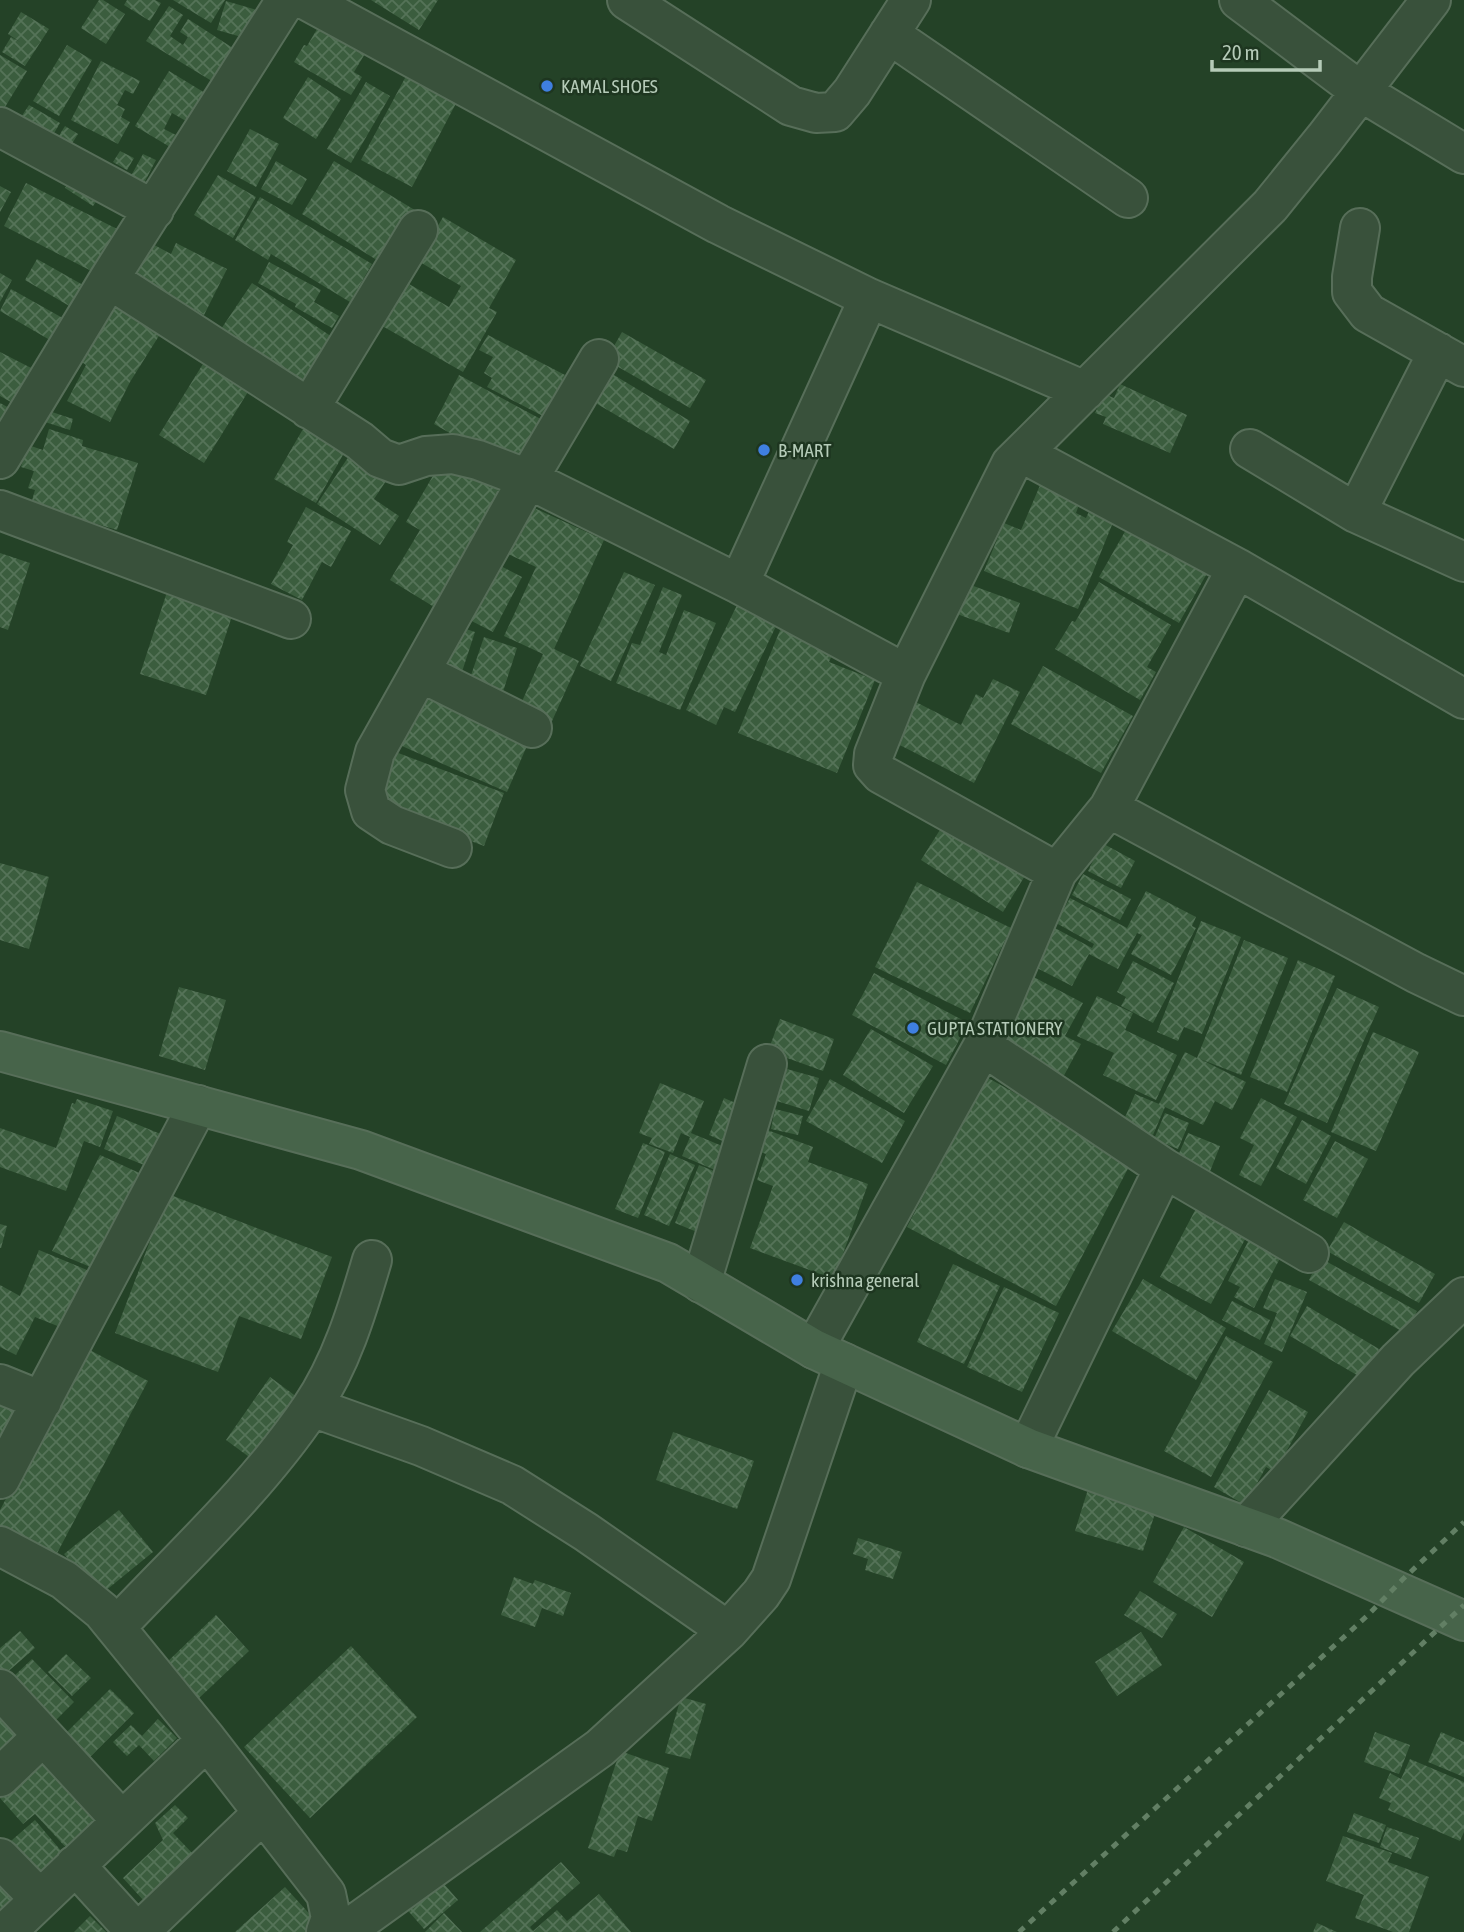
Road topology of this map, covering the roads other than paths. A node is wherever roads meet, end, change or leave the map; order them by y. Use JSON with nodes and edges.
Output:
{"nodes":[{"id":1,"x":286,"y":0,"type":"edge"},
{"id":2,"x":306,"y":0,"type":"edge"},
{"id":3,"x":627,"y":0,"type":"edge"},
{"id":4,"x":912,"y":0,"type":"edge"},
{"id":5,"x":1239,"y":0,"type":"edge"},
{"id":6,"x":1431,"y":0,"type":"edge"},
{"id":7,"x":889,"y":34,"type":"junction"},
{"id":8,"x":1360,"y":91,"type":"junction"},
{"id":9,"x":0,"y":127,"type":"edge"},
{"id":10,"x":1464,"y":154,"type":"edge"},
{"id":11,"x":1128,"y":198,"type":"dead end"},
{"id":12,"x":154,"y":210,"type":"junction"},
{"id":13,"x":1360,"y":228,"type":"dead end"},
{"id":14,"x":418,"y":230,"type":"dead end"},
{"id":15,"x":109,"y":279,"type":"junction"},
{"id":16,"x":869,"y":298,"type":"junction"},
{"id":17,"x":599,"y":359,"type":"dead end"},
{"id":18,"x":1451,"y":359,"type":"edge"},
{"id":19,"x":1085,"y":391,"type":"junction"},
{"id":20,"x":309,"y":409,"type":"junction"},
{"id":21,"x":1250,"y":449,"type":"dead end"},
{"id":22,"x":1022,"y":453,"type":"junction"},
{"id":23,"x":0,"y":459,"type":"edge"},
{"id":24,"x":528,"y":479,"type":"junction"},
{"id":25,"x":0,"y":510,"type":"edge"},
{"id":26,"x":1356,"y":513,"type":"junction"},
{"id":27,"x":1464,"y":562,"type":"edge"},
{"id":28,"x":1237,"y":568,"type":"junction"},
{"id":29,"x":738,"y":584,"type":"junction"},
{"id":30,"x":291,"y":619,"type":"dead end"},
{"id":31,"x":420,"y":672,"type":"junction"},
{"id":32,"x":906,"y":674,"type":"junction"},
{"id":33,"x":1464,"y":699,"type":"edge"},
{"id":34,"x":532,"y":728,"type":"dead end"},
{"id":35,"x":1109,"y":808,"type":"junction"},
{"id":36,"x":452,"y":848,"type":"dead end"},
{"id":37,"x":1057,"y":872,"type":"junction"},
{"id":38,"x":1464,"y":996,"type":"edge"},
{"id":39,"x":983,"y":1046,"type":"junction"},
{"id":40,"x":0,"y":1051,"type":"edge"},
{"id":41,"x":768,"y":1064,"type":"dead end"},
{"id":42,"x":198,"y":1105,"type":"junction"},
{"id":43,"x":1164,"y":1168,"type":"junction"},
{"id":44,"x":1309,"y":1252,"type":"dead end"},
{"id":45,"x":372,"y":1260,"type":"dead end"},
{"id":46,"x":701,"y":1283,"type":"junction"},
{"id":47,"x":1464,"y":1297,"type":"edge"},
{"id":48,"x":829,"y":1356,"type":"junction"},
{"id":49,"x":0,"y":1384,"type":"edge"},
{"id":50,"x":42,"y":1401,"type":"junction"},
{"id":51,"x":312,"y":1407,"type":"junction"},
{"id":52,"x":1028,"y":1448,"type":"junction"},
{"id":53,"x":0,"y":1479,"type":"edge"},
{"id":54,"x":1246,"y":1527,"type":"junction"},
{"id":55,"x":0,"y":1546,"type":"edge"},
{"id":56,"x":1464,"y":1621,"type":"edge"},
{"id":57,"x":116,"y":1627,"type":"junction"},
{"id":58,"x":728,"y":1631,"type":"junction"},
{"id":59,"x":0,"y":1689,"type":"edge"},
{"id":60,"x":43,"y":1736,"type":"junction"},
{"id":61,"x":206,"y":1740,"type":"junction"},
{"id":62,"x":0,"y":1777,"type":"edge"},
{"id":63,"x":263,"y":1813,"type":"junction"},
{"id":64,"x":122,"y":1821,"type":"junction"},
{"id":65,"x":0,"y":1858,"type":"edge"},
{"id":66,"x":75,"y":1865,"type":"junction"},
{"id":67,"x":40,"y":1899,"type":"junction"},
{"id":68,"x":6,"y":1932,"type":"edge"},
{"id":69,"x":137,"y":1932,"type":"edge"},
{"id":70,"x":326,"y":1932,"type":"edge"},
{"id":71,"x":344,"y":1932,"type":"edge"}],
"edges":[{"from":1,"to":12,"type":"street"},
{"from":2,"to":16,"type":"street"},
{"from":3,"to":7,"type":"street"},
{"from":4,"to":7,"type":"street"},
{"from":5,"to":8,"type":"street"},
{"from":6,"to":8,"type":"street"},
{"from":7,"to":11,"type":"street"},
{"from":8,"to":10,"type":"street"},
{"from":8,"to":19,"type":"street"},
{"from":9,"to":12,"type":"street"},
{"from":12,"to":15,"type":"street"},
{"from":13,"to":18,"type":"street"},
{"from":14,"to":20,"type":"street"},
{"from":15,"to":20,"type":"street"},
{"from":15,"to":23,"type":"street"},
{"from":16,"to":19,"type":"street"},
{"from":16,"to":29,"type":"street"},
{"from":17,"to":24,"type":"street"},
{"from":18,"to":26,"type":"street"},
{"from":19,"to":22,"type":"street"},
{"from":20,"to":24,"type":"street"},
{"from":21,"to":26,"type":"street"},
{"from":22,"to":28,"type":"street"},
{"from":22,"to":32,"type":"street"},
{"from":24,"to":29,"type":"street"},
{"from":24,"to":31,"type":"street"},
{"from":25,"to":30,"type":"street"},
{"from":26,"to":27,"type":"street"},
{"from":28,"to":33,"type":"street"},
{"from":28,"to":35,"type":"street"},
{"from":29,"to":32,"type":"street"},
{"from":31,"to":34,"type":"street"},
{"from":31,"to":36,"type":"street"},
{"from":32,"to":37,"type":"street"},
{"from":35,"to":37,"type":"street"},
{"from":35,"to":38,"type":"street"},
{"from":37,"to":39,"type":"street"},
{"from":39,"to":43,"type":"street"},
{"from":39,"to":48,"type":"street"},
{"from":40,"to":42,"type":"street"},
{"from":41,"to":46,"type":"street"},
{"from":42,"to":46,"type":"street"},
{"from":42,"to":50,"type":"street"},
{"from":43,"to":44,"type":"street"},
{"from":43,"to":52,"type":"street"},
{"from":45,"to":51,"type":"street"},
{"from":46,"to":48,"type":"street"},
{"from":47,"to":54,"type":"street"},
{"from":48,"to":52,"type":"street"},
{"from":48,"to":58,"type":"street"},
{"from":49,"to":50,"type":"street"},
{"from":50,"to":53,"type":"street"},
{"from":51,"to":57,"type":"street"},
{"from":51,"to":58,"type":"street"},
{"from":52,"to":54,"type":"street"},
{"from":54,"to":56,"type":"street"},
{"from":55,"to":57,"type":"street"},
{"from":57,"to":61,"type":"street"},
{"from":58,"to":71,"type":"street"},
{"from":59,"to":60,"type":"street"},
{"from":60,"to":62,"type":"street"},
{"from":60,"to":64,"type":"street"},
{"from":61,"to":63,"type":"street"},
{"from":61,"to":64,"type":"street"},
{"from":63,"to":69,"type":"street"},
{"from":63,"to":70,"type":"street"},
{"from":64,"to":66,"type":"street"},
{"from":65,"to":67,"type":"street"},
{"from":66,"to":67,"type":"street"},
{"from":66,"to":69,"type":"street"},
{"from":67,"to":68,"type":"street"}]}
